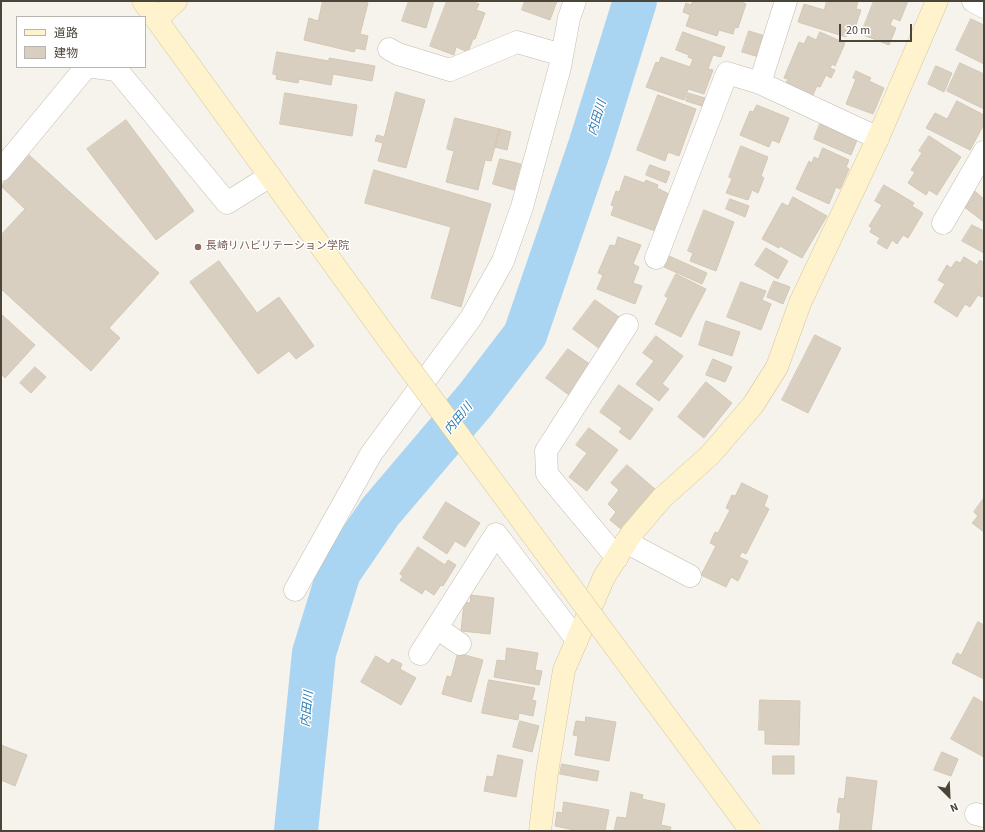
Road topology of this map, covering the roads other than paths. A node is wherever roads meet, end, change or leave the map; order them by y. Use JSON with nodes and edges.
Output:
{"nodes":[{"id":1,"x":143,"y":1,"type":"edge"},
{"id":2,"x":176,"y":1,"type":"edge"},
{"id":3,"x":575,"y":1,"type":"edge"},
{"id":4,"x":786,"y":1,"type":"edge"},
{"id":5,"x":937,"y":1,"type":"edge"},
{"id":6,"x":973,"y":1,"type":"edge"},
{"id":7,"x":984,"y":7,"type":"edge"},
{"id":8,"x":157,"y":19,"type":"junction"},
{"id":9,"x":389,"y":49,"type":"dead end"},
{"id":10,"x":562,"y":55,"type":"junction"},
{"id":11,"x":85,"y":68,"type":"edge"},
{"id":12,"x":101,"y":68,"type":"edge"},
{"id":13,"x":760,"y":83,"type":"junction"},
{"id":14,"x":878,"y":138,"type":"junction"},
{"id":15,"x":984,"y":152,"type":"edge"},
{"id":16,"x":1,"y":170,"type":"edge"},
{"id":17,"x":270,"y":176,"type":"junction"},
{"id":18,"x":943,"y":223,"type":"dead end"},
{"id":19,"x":656,"y":258,"type":"dead end"},
{"id":20,"x":627,"y":325,"type":"dead end"},
{"id":21,"x":621,"y":550,"type":"junction"},
{"id":22,"x":690,"y":576,"type":"dead end"},
{"id":23,"x":294,"y":590,"type":"dead end"},
{"id":24,"x":437,"y":628,"type":"junction"},
{"id":25,"x":577,"y":640,"type":"junction"},
{"id":26,"x":460,"y":644,"type":"dead end"},
{"id":27,"x":420,"y":654,"type":"dead end"},
{"id":28,"x":540,"y":831,"type":"edge"},
{"id":29,"x":751,"y":831,"type":"edge"}],
"edges":[{"from":1,"to":8,"type":"main road"},
{"from":2,"to":8,"type":"main road"},
{"from":3,"to":10,"type":"street"},
{"from":4,"to":13,"type":"street"},
{"from":5,"to":14,"type":"main road"},
{"from":6,"to":7,"type":"street"},
{"from":8,"to":17,"type":"main road"},
{"from":9,"to":10,"type":"street"},
{"from":10,"to":23,"type":"street"},
{"from":11,"to":16,"type":"street"},
{"from":12,"to":17,"type":"street"},
{"from":13,"to":14,"type":"street"},
{"from":13,"to":19,"type":"street"},
{"from":14,"to":21,"type":"main road"},
{"from":15,"to":18,"type":"street"},
{"from":17,"to":29,"type":"main road","bridge":true},
{"from":20,"to":21,"type":"street"},
{"from":21,"to":22,"type":"street"},
{"from":21,"to":25,"type":"main road"},
{"from":24,"to":25,"type":"street"},
{"from":24,"to":26,"type":"street"},
{"from":24,"to":27,"type":"street"},
{"from":25,"to":28,"type":"main road"}]}
